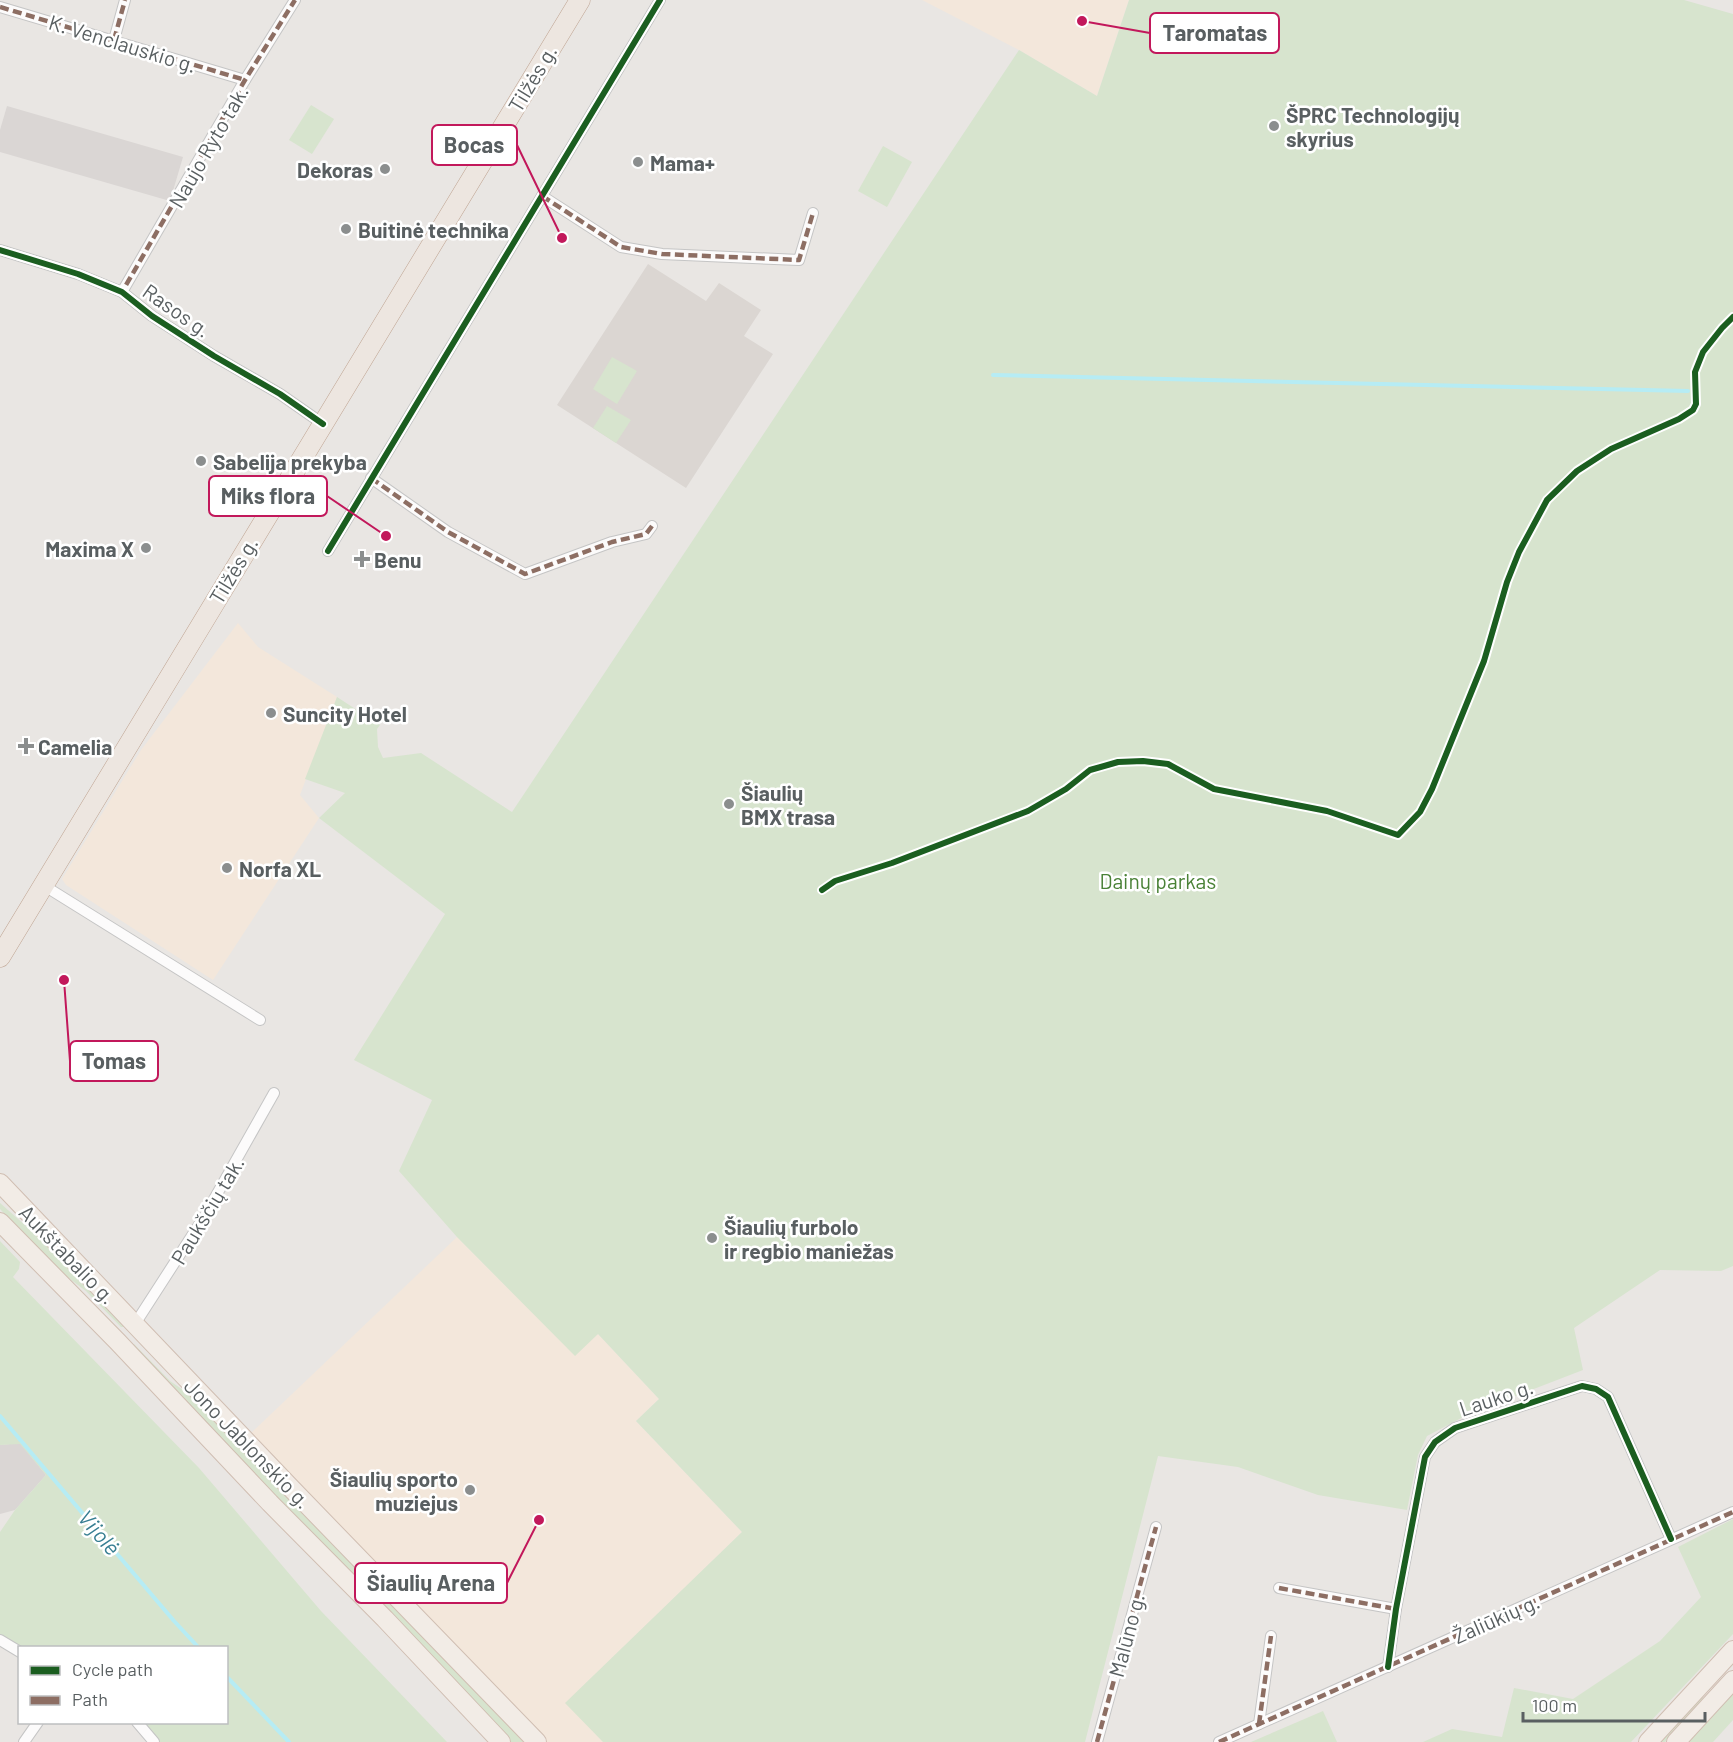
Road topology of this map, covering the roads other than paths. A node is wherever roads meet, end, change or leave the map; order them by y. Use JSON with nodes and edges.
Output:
{"nodes":[{"id":1,"x":125,"y":0,"type":"edge"},
{"id":2,"x":295,"y":0,"type":"edge"},
{"id":3,"x":580,"y":0,"type":"edge"},
{"id":4,"x":660,"y":0,"type":"edge"},
{"id":5,"x":0,"y":7,"type":"edge"},
{"id":6,"x":114,"y":40,"type":"junction"},
{"id":7,"x":246,"y":80,"type":"junction"},
{"id":8,"x":542,"y":196,"type":"junction"},
{"id":9,"x":813,"y":213,"type":"dead end"},
{"id":10,"x":0,"y":250,"type":"edge"},
{"id":11,"x":123,"y":292,"type":"junction"},
{"id":12,"x":323,"y":424,"type":"junction"},
{"id":13,"x":371,"y":478,"type":"junction"},
{"id":14,"x":652,"y":526,"type":"dead end"},
{"id":15,"x":328,"y":551,"type":"dead end"},
{"id":16,"x":44,"y":885,"type":"junction"},
{"id":17,"x":0,"y":957,"type":"edge"},
{"id":18,"x":260,"y":1020,"type":"dead end"},
{"id":19,"x":274,"y":1093,"type":"dead end"},
{"id":20,"x":0,"y":1183,"type":"edge"},
{"id":21,"x":0,"y":1222,"type":"edge"},
{"id":22,"x":135,"y":1324,"type":"junction"},
{"id":23,"x":117,"y":1341,"type":"junction"},
{"id":24,"x":1733,"y":1512,"type":"edge"},
{"id":25,"x":1156,"y":1527,"type":"dead end"},
{"id":26,"x":1671,"y":1539,"type":"junction"},
{"id":27,"x":1279,"y":1588,"type":"dead end"},
{"id":28,"x":1396,"y":1610,"type":"junction"},
{"id":29,"x":1271,"y":1636,"type":"dead end"},
{"id":30,"x":0,"y":1640,"type":"edge"},
{"id":31,"x":1733,"y":1650,"type":"edge"},
{"id":32,"x":18,"y":1651,"type":"edge"},
{"id":33,"x":1388,"y":1667,"type":"junction"},
{"id":34,"x":1733,"y":1680,"type":"edge"},
{"id":35,"x":1699,"y":1686,"type":"junction"},
{"id":36,"x":1714,"y":1700,"type":"junction"},
{"id":37,"x":37,"y":1724,"type":"edge"},
{"id":38,"x":139,"y":1724,"type":"edge"},
{"id":39,"x":1259,"y":1724,"type":"junction"},
{"id":40,"x":24,"y":1742,"type":"edge"},
{"id":41,"x":154,"y":1742,"type":"edge"},
{"id":42,"x":501,"y":1742,"type":"edge"},
{"id":43,"x":537,"y":1742,"type":"edge"},
{"id":44,"x":1097,"y":1742,"type":"edge"},
{"id":45,"x":1218,"y":1742,"type":"edge"},
{"id":46,"x":1648,"y":1742,"type":"edge"},
{"id":47,"x":1676,"y":1742,"type":"edge"}],
"edges":[{"from":1,"to":6,"type":"street"},
{"from":2,"to":7,"type":"street","name":"Naujo Ryto tak."},
{"from":3,"to":12,"type":"highway","name":"Tilžės g."},
{"from":4,"to":8,"type":"street"},
{"from":5,"to":6,"type":"street","name":"K. Venclauskio g."},
{"from":6,"to":7,"type":"street","name":"K. Venclauskio g."},
{"from":7,"to":11,"type":"street","name":"Naujo Ryto tak."},
{"from":8,"to":9,"type":"street"},
{"from":8,"to":13,"type":"street"},
{"from":10,"to":11,"type":"street","name":"Rasos g."},
{"from":11,"to":12,"type":"street","name":"Rasos g."},
{"from":12,"to":16,"type":"highway","name":"Tilžės g."},
{"from":13,"to":14,"type":"street"},
{"from":13,"to":15,"type":"street"},
{"from":16,"to":17,"type":"highway","name":"Tilžės g."},
{"from":16,"to":18,"type":"street"},
{"from":19,"to":22,"type":"street","name":"Paukščių tak."},
{"from":20,"to":22,"type":"main road","name":"Aukštabalio g."},
{"from":21,"to":23,"type":"main road","name":"Aukštabalio g."},
{"from":22,"to":23,"type":"main road"},
{"from":22,"to":43,"type":"main road","name":"Jono Jablonskio g."},
{"from":23,"to":42,"type":"main road","name":"Jono Jablonskio g."},
{"from":24,"to":26,"type":"street","name":"Žaliūkių g."},
{"from":25,"to":44,"type":"street","name":"Malūno g."},
{"from":26,"to":28,"type":"street","name":"Lauko g."},
{"from":26,"to":33,"type":"street","name":"Žaliūkių g."},
{"from":27,"to":28,"type":"street"},
{"from":28,"to":33,"type":"street","name":"Lauko g."},
{"from":29,"to":39,"type":"street"},
{"from":30,"to":32,"type":"street"},
{"from":31,"to":35,"type":"main road"},
{"from":33,"to":39,"type":"street","name":"Žaliūkių g."},
{"from":34,"to":36,"type":"main road"},
{"from":35,"to":36,"type":"main road"},
{"from":35,"to":46,"type":"main road"},
{"from":36,"to":47,"type":"main road"},
{"from":37,"to":40,"type":"street"},
{"from":38,"to":41,"type":"street"},
{"from":39,"to":45,"type":"street","name":"Žaliūkių g."}]}
